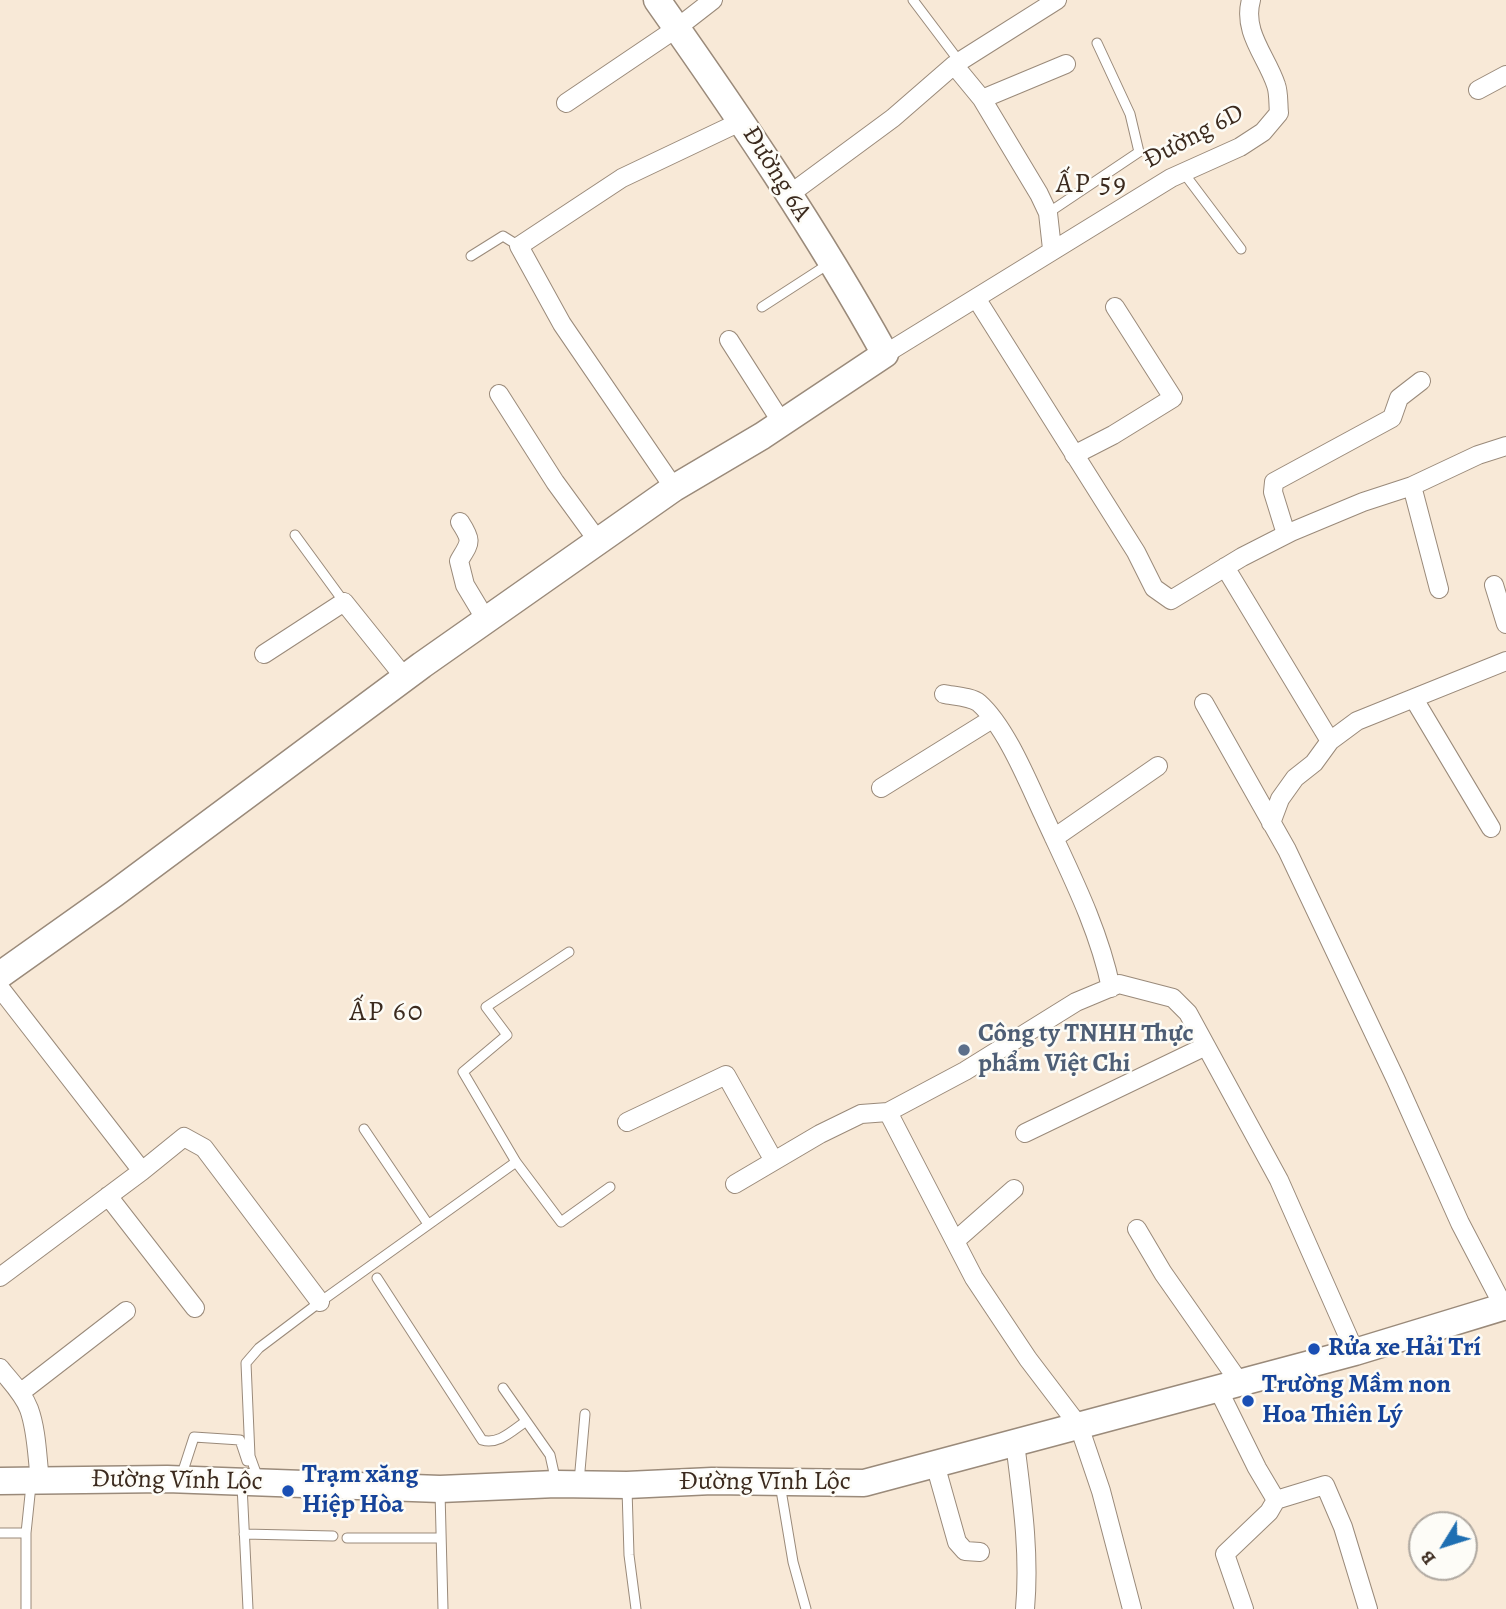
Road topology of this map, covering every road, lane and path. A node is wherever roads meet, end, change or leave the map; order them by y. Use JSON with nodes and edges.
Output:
{"nodes":[{"id":1,"x":657,"y":0,"type":"edge"},
{"id":2,"x":713,"y":0,"type":"edge"},
{"id":3,"x":913,"y":0,"type":"edge"},
{"id":4,"x":1057,"y":0,"type":"edge"},
{"id":5,"x":1251,"y":0,"type":"edge"},
{"id":6,"x":677,"y":28,"type":"junction"},
{"id":7,"x":1097,"y":44,"type":"dead end"},
{"id":8,"x":957,"y":63,"type":"junction"},
{"id":9,"x":1066,"y":64,"type":"dead end"},
{"id":10,"x":1506,"y":75,"type":"edge"},
{"id":11,"x":1478,"y":90,"type":"dead end"},
{"id":12,"x":982,"y":99,"type":"junction"},
{"id":13,"x":566,"y":103,"type":"dead end"},
{"id":14,"x":742,"y":121,"type":"junction"},
{"id":15,"x":1183,"y":172,"type":"junction"},
{"id":16,"x":790,"y":194,"type":"junction"},
{"id":17,"x":1048,"y":213,"type":"junction"},
{"id":18,"x":519,"y":246,"type":"junction"},
{"id":19,"x":1052,"y":249,"type":"junction"},
{"id":20,"x":1241,"y":249,"type":"dead end"},
{"id":21,"x":471,"y":256,"type":"dead end"},
{"id":22,"x":831,"y":262,"type":"junction"},
{"id":23,"x":976,"y":298,"type":"junction"},
{"id":24,"x":762,"y":307,"type":"dead end"},
{"id":25,"x":1115,"y":307,"type":"dead end"},
{"id":26,"x":729,"y":340,"type":"dead end"},
{"id":27,"x":885,"y":354,"type":"junction"},
{"id":28,"x":1421,"y":381,"type":"dead end"},
{"id":29,"x":499,"y":394,"type":"dead end"},
{"id":30,"x":782,"y":423,"type":"junction"},
{"id":31,"x":1506,"y":446,"type":"edge"},
{"id":32,"x":1074,"y":455,"type":"junction"},
{"id":33,"x":1412,"y":486,"type":"junction"},
{"id":34,"x":674,"y":488,"type":"junction"},
{"id":35,"x":460,"y":522,"type":"dead end"},
{"id":36,"x":1286,"y":534,"type":"junction"},
{"id":37,"x":295,"y":535,"type":"dead end"},
{"id":38,"x":598,"y":541,"type":"junction"},
{"id":39,"x":1225,"y":567,"type":"junction"},
{"id":40,"x":1494,"y":585,"type":"dead end"},
{"id":41,"x":1439,"y":589,"type":"dead end"},
{"id":42,"x":344,"y":602,"type":"junction"},
{"id":43,"x":486,"y":620,"type":"junction"},
{"id":44,"x":1506,"y":624,"type":"edge"},
{"id":45,"x":264,"y":654,"type":"dead end"},
{"id":46,"x":1506,"y":661,"type":"edge"},
{"id":47,"x":405,"y":678,"type":"junction"},
{"id":48,"x":944,"y":694,"type":"dead end"},
{"id":49,"x":1414,"y":699,"type":"junction"},
{"id":50,"x":1204,"y":703,"type":"dead end"},
{"id":51,"x":992,"y":719,"type":"junction"},
{"id":52,"x":1330,"y":741,"type":"junction"},
{"id":53,"x":1158,"y":766,"type":"dead end"},
{"id":54,"x":881,"y":788,"type":"dead end"},
{"id":55,"x":1271,"y":823,"type":"junction"},
{"id":56,"x":1491,"y":828,"type":"dead end"},
{"id":57,"x":1054,"y":838,"type":"junction"},
{"id":58,"x":569,"y":952,"type":"dead end"},
{"id":59,"x":0,"y":975,"type":"edge"},
{"id":60,"x":0,"y":988,"type":"edge"},
{"id":61,"x":1111,"y":988,"type":"junction"},
{"id":62,"x":1206,"y":1046,"type":"junction"},
{"id":63,"x":888,"y":1111,"type":"junction"},
{"id":64,"x":627,"y":1122,"type":"dead end"},
{"id":65,"x":364,"y":1129,"type":"dead end"},
{"id":66,"x":1025,"y":1132,"type":"dead end"},
{"id":67,"x":774,"y":1161,"type":"junction"},
{"id":68,"x":516,"y":1162,"type":"junction"},
{"id":69,"x":142,"y":1171,"type":"junction"},
{"id":70,"x":734,"y":1184,"type":"dead end"},
{"id":71,"x":610,"y":1187,"type":"dead end"},
{"id":72,"x":1014,"y":1189,"type":"dead end"},
{"id":73,"x":108,"y":1196,"type":"junction"},
{"id":74,"x":428,"y":1224,"type":"junction"},
{"id":75,"x":1137,"y":1228,"type":"dead end"},
{"id":76,"x":955,"y":1241,"type":"junction"},
{"id":77,"x":0,"y":1277,"type":"edge"},
{"id":78,"x":377,"y":1278,"type":"dead end"},
{"id":79,"x":320,"y":1301,"type":"junction"},
{"id":80,"x":195,"y":1308,"type":"dead end"},
{"id":81,"x":1506,"y":1308,"type":"edge"},
{"id":82,"x":126,"y":1311,"type":"dead end"},
{"id":83,"x":1355,"y":1352,"type":"junction"},
{"id":84,"x":0,"y":1368,"type":"edge"},
{"id":85,"x":1229,"y":1386,"type":"junction"},
{"id":86,"x":503,"y":1388,"type":"dead end"},
{"id":87,"x":20,"y":1393,"type":"junction"},
{"id":88,"x":585,"y":1414,"type":"dead end"},
{"id":89,"x":525,"y":1422,"type":"junction"},
{"id":90,"x":1079,"y":1426,"type":"junction"},
{"id":91,"x":1015,"y":1443,"type":"junction"},
{"id":92,"x":935,"y":1464,"type":"junction"},
{"id":93,"x":180,"y":1479,"type":"junction"},
{"id":94,"x":0,"y":1480,"type":"edge"},
{"id":95,"x":36,"y":1480,"type":"junction"},
{"id":96,"x":779,"y":1481,"type":"junction"},
{"id":97,"x":251,"y":1482,"type":"junction"},
{"id":98,"x":568,"y":1484,"type":"junction"},
{"id":99,"x":627,"y":1485,"type":"junction"},
{"id":100,"x":440,"y":1489,"type":"junction"},
{"id":101,"x":1276,"y":1500,"type":"junction"},
{"id":102,"x":0,"y":1533,"type":"edge"},
{"id":103,"x":26,"y":1533,"type":"junction"},
{"id":104,"x":244,"y":1534,"type":"junction"},
{"id":105,"x":333,"y":1536,"type":"dead end"},
{"id":106,"x":347,"y":1538,"type":"dead end"},
{"id":107,"x":441,"y":1538,"type":"junction"},
{"id":108,"x":980,"y":1552,"type":"dead end"},
{"id":109,"x":26,"y":1609,"type":"edge"},
{"id":110,"x":248,"y":1609,"type":"edge"},
{"id":111,"x":443,"y":1609,"type":"edge"},
{"id":112,"x":636,"y":1609,"type":"edge"},
{"id":113,"x":806,"y":1609,"type":"edge"},
{"id":114,"x":1026,"y":1609,"type":"edge"},
{"id":115,"x":1132,"y":1609,"type":"edge"},
{"id":116,"x":1244,"y":1609,"type":"edge"},
{"id":117,"x":1368,"y":1609,"type":"edge"}],
"edges":[{"from":1,"to":6,"type":"street","name":"Đường 6A"},
{"from":2,"to":6,"type":"street"},
{"from":3,"to":8,"type":"lane"},
{"from":4,"to":8,"type":"street"},
{"from":5,"to":15,"type":"street","name":"Đường 6D"},
{"from":6,"to":13,"type":"street"},
{"from":6,"to":14,"type":"street","name":"Đường 6A"},
{"from":7,"to":17,"type":"lane"},
{"from":8,"to":12,"type":"street"},
{"from":8,"to":16,"type":"street"},
{"from":9,"to":12,"type":"street"},
{"from":10,"to":11,"type":"street"},
{"from":12,"to":17,"type":"street"},
{"from":14,"to":16,"type":"street","name":"Đường 6A"},
{"from":14,"to":18,"type":"street"},
{"from":15,"to":19,"type":"street","name":"Đường 6D"},
{"from":15,"to":20,"type":"lane"},
{"from":16,"to":22,"type":"street","name":"Đường 6A"},
{"from":17,"to":19,"type":"street"},
{"from":18,"to":21,"type":"lane"},
{"from":18,"to":34,"type":"street"},
{"from":19,"to":23,"type":"street","name":"Đường 6D"},
{"from":22,"to":24,"type":"lane"},
{"from":22,"to":27,"type":"street","name":"Đường 6A"},
{"from":23,"to":27,"type":"street","name":"Đường 6D"},
{"from":23,"to":32,"type":"street"},
{"from":25,"to":32,"type":"street"},
{"from":26,"to":30,"type":"street"},
{"from":27,"to":30,"type":"street"},
{"from":28,"to":36,"type":"street"},
{"from":29,"to":38,"type":"street"},
{"from":30,"to":34,"type":"street"},
{"from":31,"to":33,"type":"street"},
{"from":32,"to":39,"type":"street"},
{"from":33,"to":36,"type":"street"},
{"from":33,"to":41,"type":"street"},
{"from":34,"to":38,"type":"street"},
{"from":35,"to":43,"type":"street"},
{"from":36,"to":39,"type":"street"},
{"from":37,"to":42,"type":"lane"},
{"from":38,"to":43,"type":"street"},
{"from":39,"to":52,"type":"street"},
{"from":40,"to":44,"type":"street"},
{"from":42,"to":45,"type":"street"},
{"from":42,"to":47,"type":"street"},
{"from":43,"to":47,"type":"street"},
{"from":46,"to":49,"type":"street"},
{"from":47,"to":59,"type":"street"},
{"from":48,"to":51,"type":"street"},
{"from":49,"to":52,"type":"street"},
{"from":49,"to":56,"type":"street"},
{"from":50,"to":55,"type":"street"},
{"from":51,"to":54,"type":"street"},
{"from":51,"to":57,"type":"street"},
{"from":52,"to":55,"type":"street"},
{"from":53,"to":57,"type":"street"},
{"from":55,"to":81,"type":"street"},
{"from":57,"to":61,"type":"street"},
{"from":58,"to":68,"type":"lane"},
{"from":60,"to":69,"type":"street"},
{"from":61,"to":62,"type":"street"},
{"from":61,"to":63,"type":"street"},
{"from":62,"to":66,"type":"street"},
{"from":62,"to":83,"type":"street"},
{"from":63,"to":67,"type":"street"},
{"from":63,"to":76,"type":"street"},
{"from":64,"to":67,"type":"street"},
{"from":65,"to":74,"type":"lane"},
{"from":67,"to":70,"type":"street"},
{"from":68,"to":71,"type":"lane"},
{"from":68,"to":74,"type":"lane"},
{"from":69,"to":73,"type":"street"},
{"from":69,"to":79,"type":"street"},
{"from":72,"to":76,"type":"street"},
{"from":73,"to":77,"type":"street"},
{"from":73,"to":80,"type":"street"},
{"from":74,"to":79,"type":"lane"},
{"from":75,"to":85,"type":"street"},
{"from":76,"to":90,"type":"street"},
{"from":78,"to":89,"type":"lane"},
{"from":79,"to":97,"type":"lane"},
{"from":81,"to":83,"type":"street","name":"Đường Vĩnh Lộc"},
{"from":82,"to":87,"type":"street"},
{"from":83,"to":85,"type":"street","name":"Đường Vĩnh Lộc"},
{"from":84,"to":87,"type":"street"},
{"from":85,"to":90,"type":"street","name":"Đường Vĩnh Lộc"},
{"from":85,"to":101,"type":"street"},
{"from":86,"to":89,"type":"lane"},
{"from":87,"to":95,"type":"street"},
{"from":88,"to":98,"type":"lane"},
{"from":89,"to":98,"type":"lane"},
{"from":90,"to":91,"type":"street","name":"Đường Vĩnh Lộc"},
{"from":90,"to":115,"type":"street"},
{"from":91,"to":92,"type":"street","name":"Đường Vĩnh Lộc"},
{"from":91,"to":114,"type":"street"},
{"from":92,"to":96,"type":"street","name":"Đường Vĩnh Lộc"},
{"from":92,"to":108,"type":"street"},
{"from":93,"to":95,"type":"street","name":"Đường Vĩnh Lộc"},
{"from":93,"to":97,"type":"street","name":"Đường Vĩnh Lộc"},
{"from":93,"to":97,"type":"lane"},
{"from":94,"to":95,"type":"street","name":"Đường Vĩnh Lộc"},
{"from":95,"to":103,"type":"lane"},
{"from":96,"to":99,"type":"street","name":"Đường Vĩnh Lộc"},
{"from":96,"to":113,"type":"lane"},
{"from":97,"to":100,"type":"street","name":"Đường Vĩnh Lộc"},
{"from":97,"to":104,"type":"lane"},
{"from":98,"to":99,"type":"street","name":"Đường Vĩnh Lộc"},
{"from":98,"to":100,"type":"street","name":"Đường Vĩnh Lộc"},
{"from":99,"to":112,"type":"lane"},
{"from":100,"to":107,"type":"lane"},
{"from":101,"to":116,"type":"street"},
{"from":101,"to":117,"type":"street"},
{"from":102,"to":103,"type":"lane"},
{"from":103,"to":109,"type":"lane"},
{"from":104,"to":105,"type":"lane"},
{"from":104,"to":110,"type":"lane"},
{"from":106,"to":107,"type":"lane"},
{"from":107,"to":111,"type":"lane"}]}
